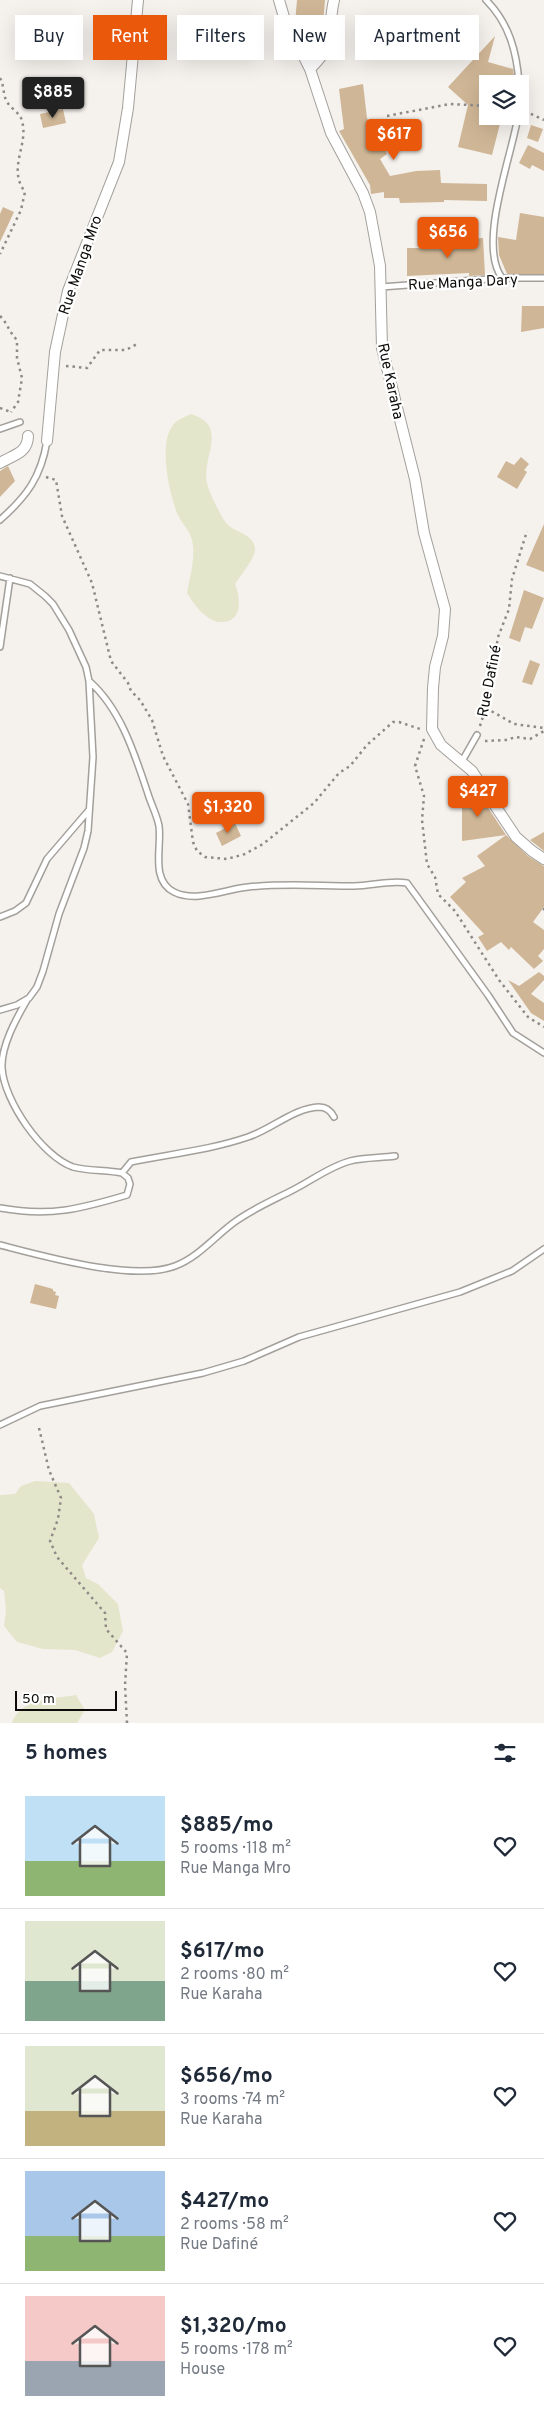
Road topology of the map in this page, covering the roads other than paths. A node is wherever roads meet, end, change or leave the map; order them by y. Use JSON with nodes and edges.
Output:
{"nodes":[{"id":1,"x":138,"y":0,"type":"edge"},
{"id":2,"x":279,"y":0,"type":"edge"},
{"id":3,"x":334,"y":0,"type":"edge"},
{"id":4,"x":486,"y":0,"type":"edge"},
{"id":5,"x":310,"y":69,"type":"junction"},
{"id":6,"x":518,"y":75,"type":"edge"},
{"id":7,"x":516,"y":125,"type":"edge"},
{"id":8,"x":502,"y":278,"type":"junction"},
{"id":9,"x":544,"y":278,"type":"edge"},
{"id":10,"x":381,"y":286,"type":"junction"},
{"id":11,"x":20,"y":422,"type":"dead end"},
{"id":12,"x":0,"y":429,"type":"edge"},
{"id":13,"x":28,"y":436,"type":"dead end"},
{"id":14,"x":47,"y":441,"type":"joint"},
{"id":15,"x":0,"y":463,"type":"edge"},
{"id":16,"x":0,"y":520,"type":"edge"},
{"id":17,"x":0,"y":576,"type":"edge"},
{"id":18,"x":10,"y":578,"type":"junction"},
{"id":19,"x":0,"y":646,"type":"edge"},
{"id":20,"x":89,"y":681,"type":"junction"},
{"id":21,"x":477,"y":735,"type":"road end"},
{"id":22,"x":461,"y":764,"type":"junction"},
{"id":23,"x":89,"y":809,"type":"junction"},
{"id":24,"x":544,"y":859,"type":"edge"},
{"id":25,"x":0,"y":917,"type":"edge"},
{"id":26,"x":29,"y":998,"type":"junction"},
{"id":27,"x":0,"y":1010,"type":"edge"},
{"id":28,"x":544,"y":1053,"type":"edge"},
{"id":29,"x":1,"y":1067,"type":"edge"},
{"id":30,"x":334,"y":1117,"type":"dead end"},
{"id":31,"x":395,"y":1156,"type":"dead end"},
{"id":32,"x":122,"y":1173,"type":"junction"},
{"id":33,"x":0,"y":1208,"type":"edge"},
{"id":34,"x":0,"y":1245,"type":"edge"},
{"id":35,"x":544,"y":1249,"type":"edge"},
{"id":36,"x":0,"y":1425,"type":"edge"}],
"edges":[{"from":1,"to":14,"type":"street","name":"Rue Manga Mro"},
{"from":2,"to":5,"type":"street","name":"Rue Karaha"},
{"from":3,"to":5,"type":"street"},
{"from":4,"to":6,"type":"lane"},
{"from":5,"to":10,"type":"street","name":"Rue Karaha"},
{"from":7,"to":8,"type":"lane"},
{"from":8,"to":9,"type":"lane","name":"Rue Manga Dary"},
{"from":8,"to":10,"type":"lane","name":"Rue Manga Dary"},
{"from":10,"to":22,"type":"street","name":"Rue Karaha"},
{"from":11,"to":12,"type":"lane"},
{"from":13,"to":15,"type":"street"},
{"from":14,"to":16,"type":"lane","name":"Rue Manga Mro"},
{"from":17,"to":18,"type":"lane"},
{"from":18,"to":19,"type":"lane"},
{"from":18,"to":20,"type":"lane"},
{"from":20,"to":23,"type":"lane"},
{"from":20,"to":28,"type":"lane"},
{"from":21,"to":22,"type":"lane","name":"Rue Dafiné"},
{"from":22,"to":24,"type":"street"},
{"from":23,"to":25,"type":"lane"},
{"from":23,"to":26,"type":"lane"},
{"from":26,"to":27,"type":"lane"},
{"from":26,"to":29,"type":"lane"},
{"from":29,"to":32,"type":"lane"},
{"from":30,"to":32,"type":"lane"},
{"from":31,"to":34,"type":"lane"},
{"from":32,"to":33,"type":"lane"},
{"from":35,"to":36,"type":"lane"}]}
